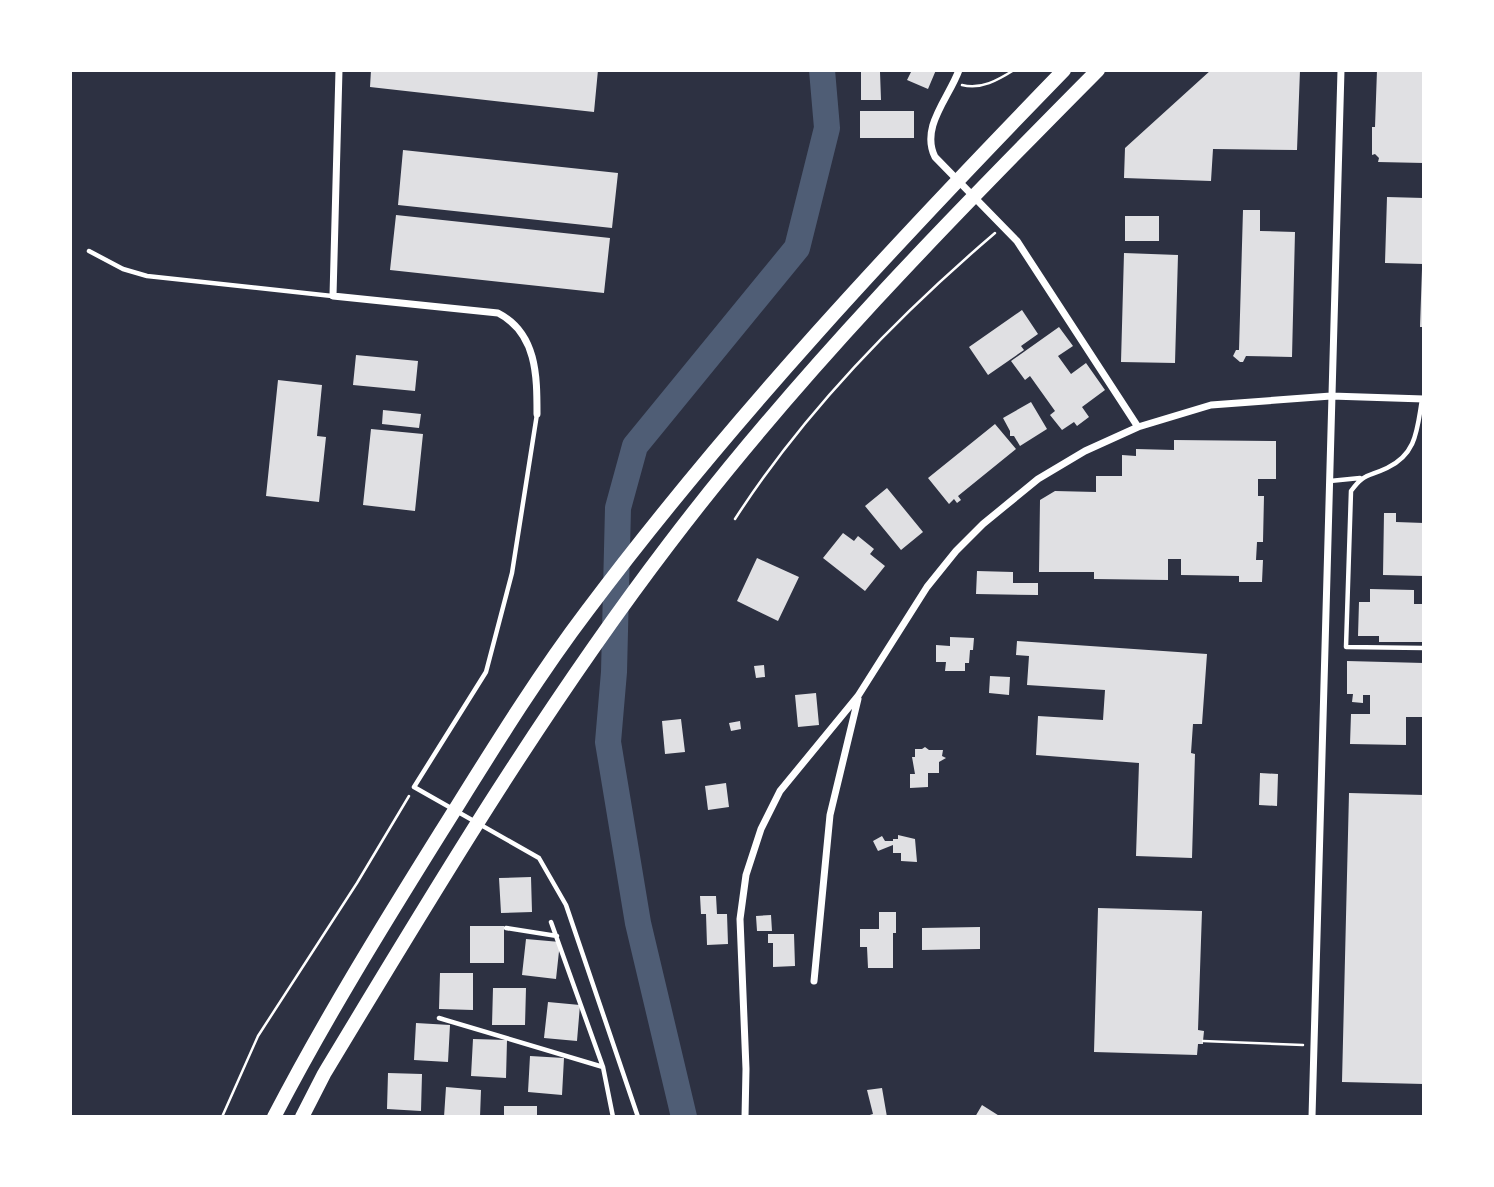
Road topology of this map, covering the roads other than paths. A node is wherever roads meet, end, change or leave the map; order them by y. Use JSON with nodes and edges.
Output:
{"nodes":[{"id":1,"x":339,"y":70,"type":"edge"},
{"id":2,"x":959,"y":70,"type":"edge"},
{"id":3,"x":1064,"y":70,"type":"edge"},
{"id":4,"x":1098,"y":70,"type":"edge"},
{"id":5,"x":1341,"y":70,"type":"edge"},
{"id":6,"x":89,"y":251,"type":"dead end"},
{"id":7,"x":333,"y":296,"type":"junction"},
{"id":8,"x":1331,"y":396,"type":"junction"},
{"id":9,"x":1423,"y":399,"type":"edge"},
{"id":10,"x":537,"y":414,"type":"joint"},
{"id":11,"x":1138,"y":427,"type":"junction"},
{"id":12,"x":1360,"y":478,"type":"junction"},
{"id":13,"x":1328,"y":481,"type":"junction"},
{"id":14,"x":1424,"y":648,"type":"edge"},
{"id":15,"x":858,"y":696,"type":"junction"},
{"id":16,"x":551,"y":922,"type":"dead end"},
{"id":17,"x":506,"y":928,"type":"dead end"},
{"id":18,"x":557,"y":936,"type":"junction"},
{"id":19,"x":814,"y":981,"type":"dead end"},
{"id":20,"x":439,"y":1018,"type":"dead end"},
{"id":21,"x":603,"y":1068,"type":"junction"},
{"id":22,"x":274,"y":1117,"type":"edge"},
{"id":23,"x":302,"y":1117,"type":"edge"},
{"id":24,"x":613,"y":1117,"type":"edge"},
{"id":25,"x":638,"y":1117,"type":"edge"},
{"id":26,"x":745,"y":1117,"type":"edge"},
{"id":27,"x":1312,"y":1117,"type":"edge"}],
"edges":[{"from":1,"to":7,"type":"street"},
{"from":2,"to":11,"type":"street"},
{"from":3,"to":22,"type":"highway"},
{"from":4,"to":23,"type":"highway"},
{"from":5,"to":8,"type":"street"},
{"from":6,"to":7,"type":"lane"},
{"from":7,"to":10,"type":"street"},
{"from":8,"to":9,"type":"street"},
{"from":8,"to":11,"type":"street"},
{"from":8,"to":13,"type":"street"},
{"from":9,"to":12,"type":"lane"},
{"from":10,"to":25,"type":"lane"},
{"from":11,"to":15,"type":"street"},
{"from":12,"to":13,"type":"lane"},
{"from":12,"to":14,"type":"lane"},
{"from":13,"to":27,"type":"street"},
{"from":15,"to":19,"type":"street"},
{"from":15,"to":26,"type":"street"},
{"from":16,"to":18,"type":"lane"},
{"from":17,"to":18,"type":"lane"},
{"from":18,"to":21,"type":"lane"},
{"from":20,"to":21,"type":"lane"},
{"from":21,"to":24,"type":"lane"}]}
